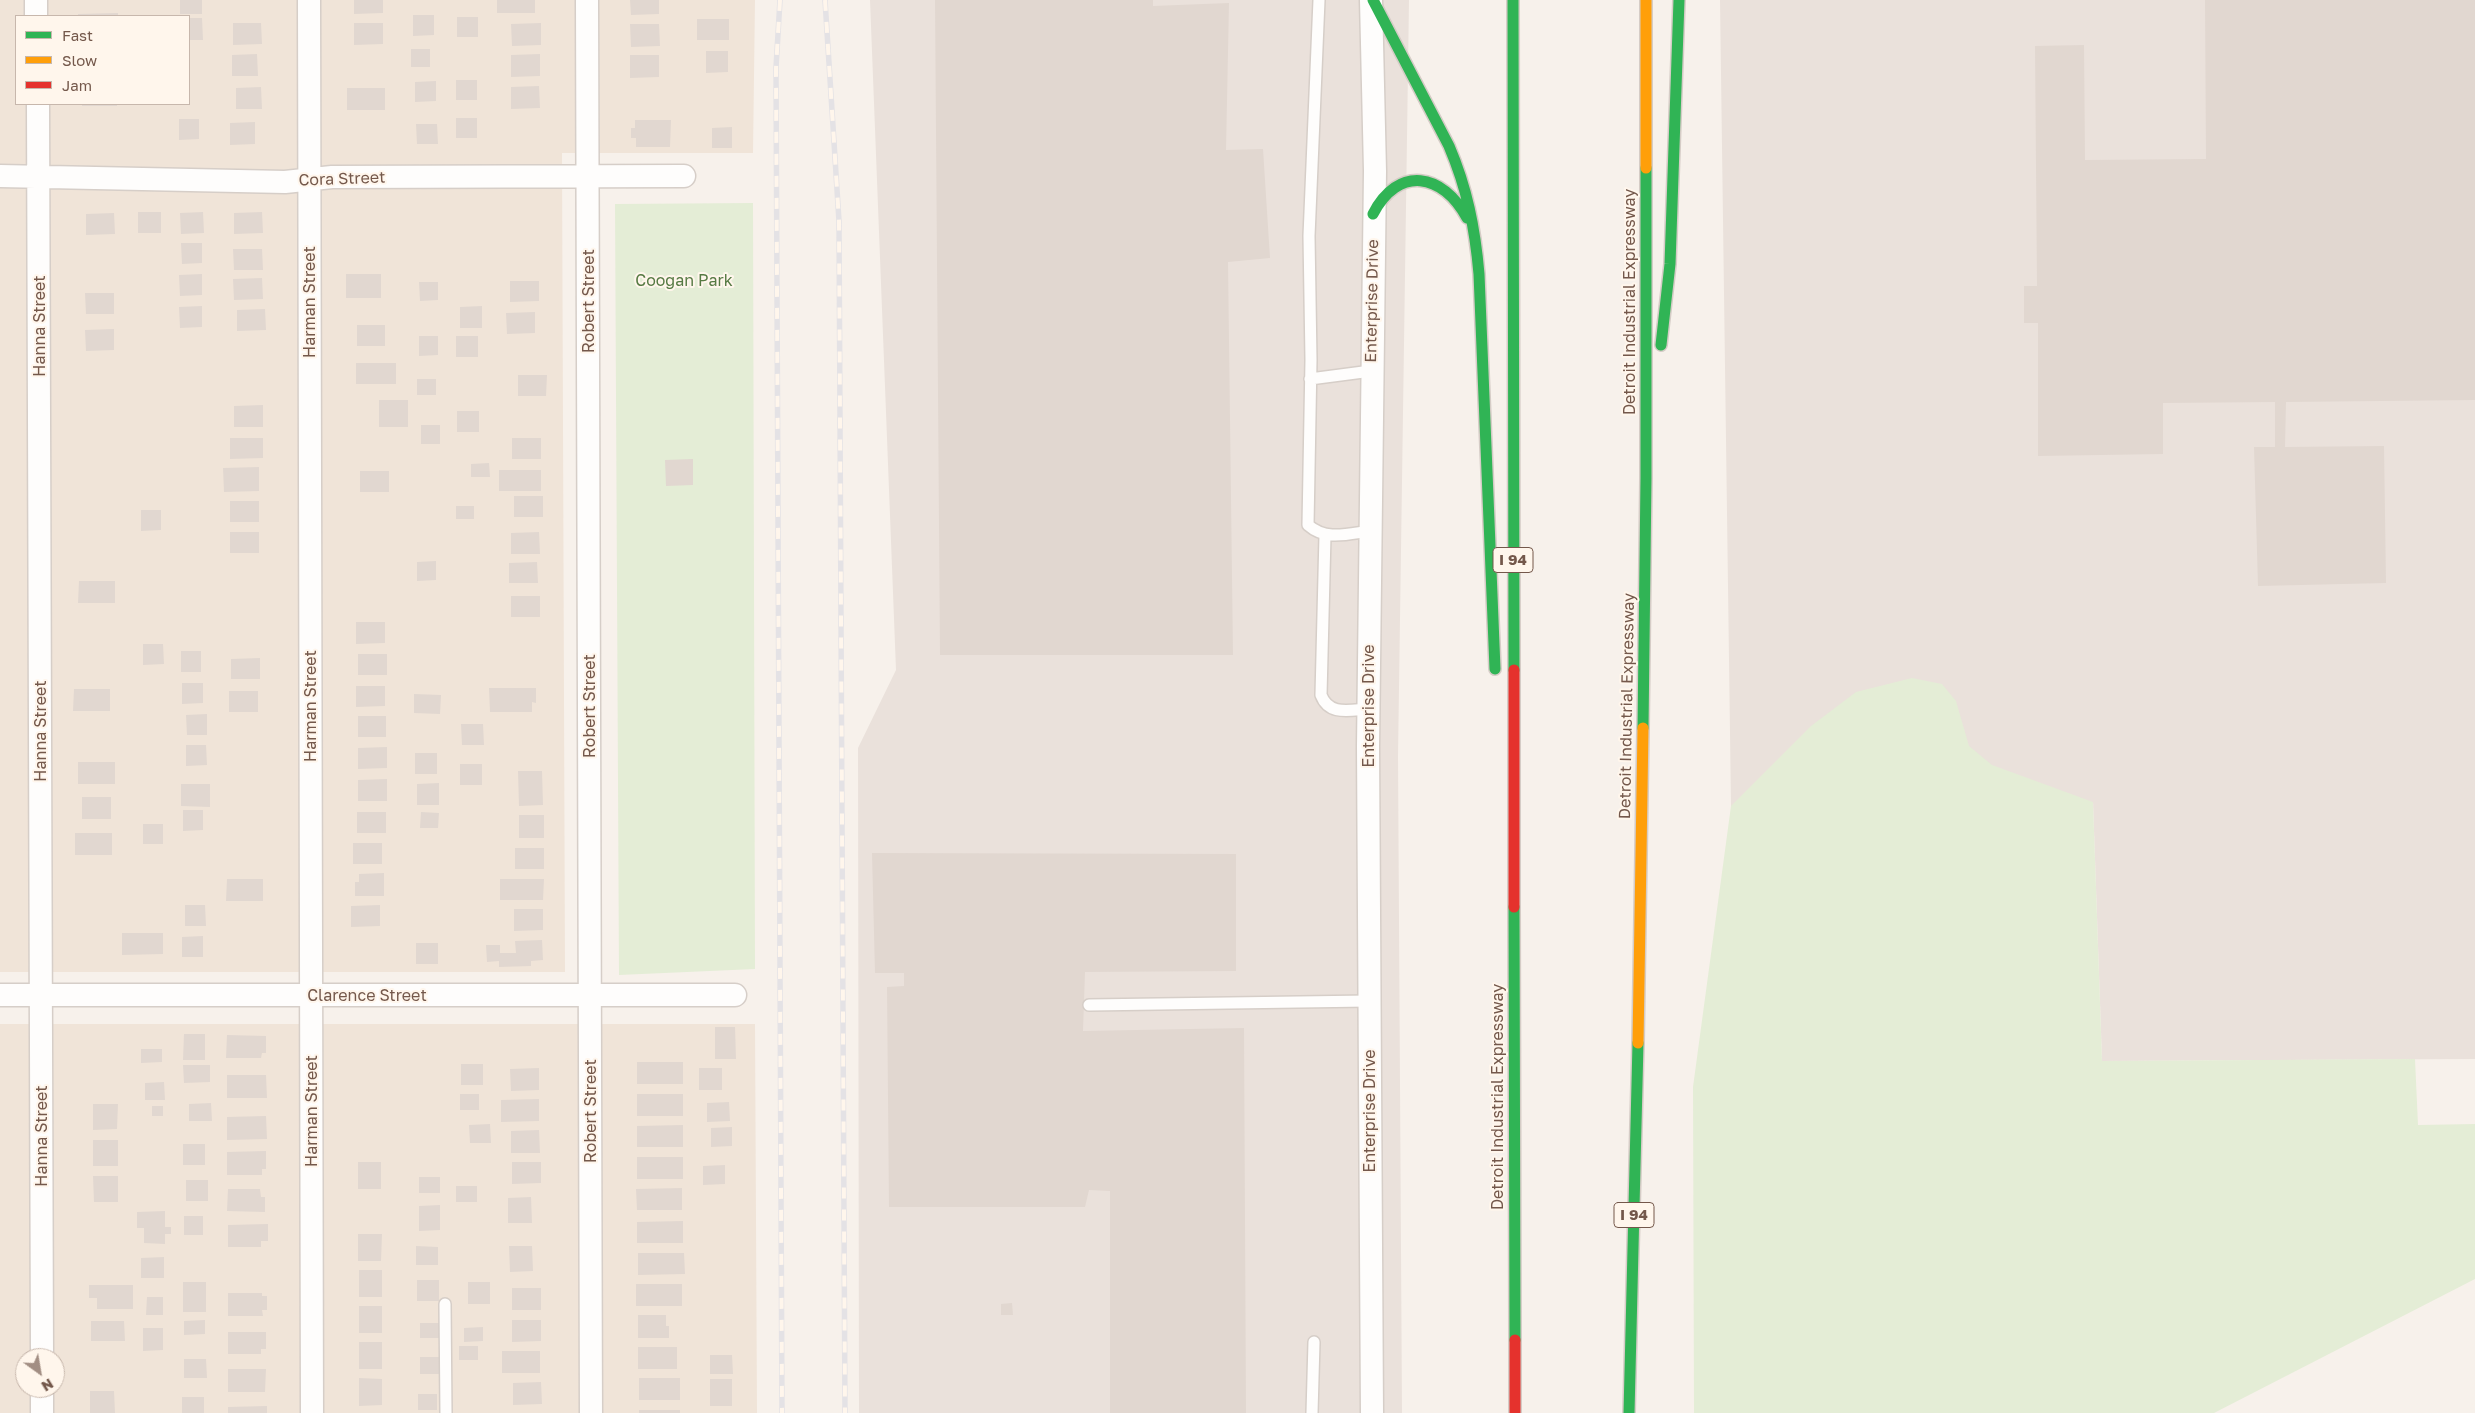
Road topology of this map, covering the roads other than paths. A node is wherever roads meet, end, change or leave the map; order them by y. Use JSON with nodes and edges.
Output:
{"nodes":[{"id":1,"x":36,"y":0,"type":"edge"},
{"id":2,"x":309,"y":0,"type":"edge"},
{"id":3,"x":587,"y":0,"type":"edge"},
{"id":4,"x":1319,"y":0,"type":"edge"},
{"id":5,"x":1372,"y":0,"type":"edge"},
{"id":6,"x":1513,"y":0,"type":"edge"},
{"id":7,"x":1646,"y":0,"type":"edge"},
{"id":8,"x":1679,"y":0,"type":"edge"},
{"id":9,"x":36,"y":15,"type":"edge"},
{"id":10,"x":38,"y":105,"type":"edge"},
{"id":11,"x":0,"y":176,"type":"edge"},
{"id":12,"x":39,"y":176,"type":"junction"},
{"id":13,"x":684,"y":176,"type":"dead end"},
{"id":14,"x":588,"y":177,"type":"junction"},
{"id":15,"x":309,"y":180,"type":"junction"},
{"id":16,"x":1373,"y":214,"type":"junction"},
{"id":17,"x":1476,"y":241,"type":"junction"},
{"id":18,"x":1372,"y":371,"type":"junction"},
{"id":19,"x":1310,"y":379,"type":"junction"},
{"id":20,"x":1646,"y":478,"type":"junction"},
{"id":21,"x":1370,"y":531,"type":"junction"},
{"id":22,"x":1325,"y":535,"type":"junction"},
{"id":23,"x":1496,"y":682,"type":"dead end"},
{"id":24,"x":1368,"y":709,"type":"junction"},
{"id":25,"x":1502,"y":831,"type":"dead end"},
{"id":26,"x":0,"y":995,"type":"edge"},
{"id":27,"x":735,"y":995,"type":"dead end"},
{"id":28,"x":42,"y":996,"type":"junction"},
{"id":29,"x":311,"y":996,"type":"junction"},
{"id":30,"x":591,"y":996,"type":"junction"},
{"id":31,"x":1369,"y":1000,"type":"junction"},
{"id":32,"x":1088,"y":1005,"type":"dead end"},
{"id":33,"x":1514,"y":1120,"type":"junction"},
{"id":34,"x":445,"y":1304,"type":"dead end"},
{"id":35,"x":1314,"y":1342,"type":"dead end"},
{"id":36,"x":42,"y":1348,"type":"edge"},
{"id":37,"x":42,"y":1398,"type":"edge"},
{"id":38,"x":42,"y":1413,"type":"edge"},
{"id":39,"x":312,"y":1413,"type":"edge"},
{"id":40,"x":446,"y":1413,"type":"edge"},
{"id":41,"x":591,"y":1413,"type":"edge"},
{"id":42,"x":1312,"y":1413,"type":"edge"},
{"id":43,"x":1372,"y":1413,"type":"edge"},
{"id":44,"x":1515,"y":1413,"type":"edge"},
{"id":45,"x":1629,"y":1413,"type":"edge"}],
"edges":[{"from":1,"to":9,"type":"street"},
{"from":2,"to":15,"type":"street","name":"Harman Street"},
{"from":3,"to":14,"type":"street","name":"Robert Street"},
{"from":4,"to":19,"type":"lane"},
{"from":5,"to":16,"type":"street","name":"Enterprise Drive"},
{"from":5,"to":17,"type":"highway"},
{"from":6,"to":33,"type":"highway","name":"Detroit Industrial Expressway","number":"I 94"},
{"from":7,"to":20,"type":"highway","name":"Detroit Industrial Expressway","number":"I 94"},
{"from":8,"to":20,"type":"highway"},
{"from":10,"to":12,"type":"street","name":"Hanna Street"},
{"from":11,"to":12,"type":"street","name":"Cora Street"},
{"from":12,"to":15,"type":"street","name":"Cora Street"},
{"from":12,"to":28,"type":"street","name":"Hanna Street"},
{"from":13,"to":14,"type":"street","name":"Cora Street"},
{"from":14,"to":15,"type":"street","name":"Cora Street"},
{"from":14,"to":30,"type":"street","name":"Robert Street"},
{"from":15,"to":29,"type":"street","name":"Harman Street"},
{"from":16,"to":17,"type":"highway"},
{"from":16,"to":18,"type":"street","name":"Enterprise Drive"},
{"from":17,"to":23,"type":"highway"},
{"from":18,"to":19,"type":"lane"},
{"from":18,"to":21,"type":"street","name":"Enterprise Drive"},
{"from":19,"to":22,"type":"lane"},
{"from":20,"to":45,"type":"highway","name":"Detroit Industrial Expressway","number":"I 94"},
{"from":21,"to":22,"type":"lane"},
{"from":21,"to":24,"type":"street","name":"Enterprise Drive"},
{"from":22,"to":24,"type":"lane"},
{"from":24,"to":31,"type":"street","name":"Enterprise Drive"},
{"from":25,"to":33,"type":"highway"},
{"from":26,"to":28,"type":"street","name":"Clarence Street"},
{"from":27,"to":30,"type":"street","name":"Clarence Street"},
{"from":28,"to":29,"type":"street","name":"Clarence Street"},
{"from":28,"to":36,"type":"street","name":"Hanna Street"},
{"from":29,"to":30,"type":"street","name":"Clarence Street"},
{"from":29,"to":39,"type":"street","name":"Harman Street"},
{"from":30,"to":41,"type":"street","name":"Robert Street"},
{"from":31,"to":32,"type":"lane"},
{"from":31,"to":43,"type":"street","name":"Enterprise Drive"},
{"from":33,"to":44,"type":"highway","name":"Detroit Industrial Expressway","number":"I 94"},
{"from":34,"to":40,"type":"lane"},
{"from":35,"to":42,"type":"lane"},
{"from":37,"to":38,"type":"street"}]}
